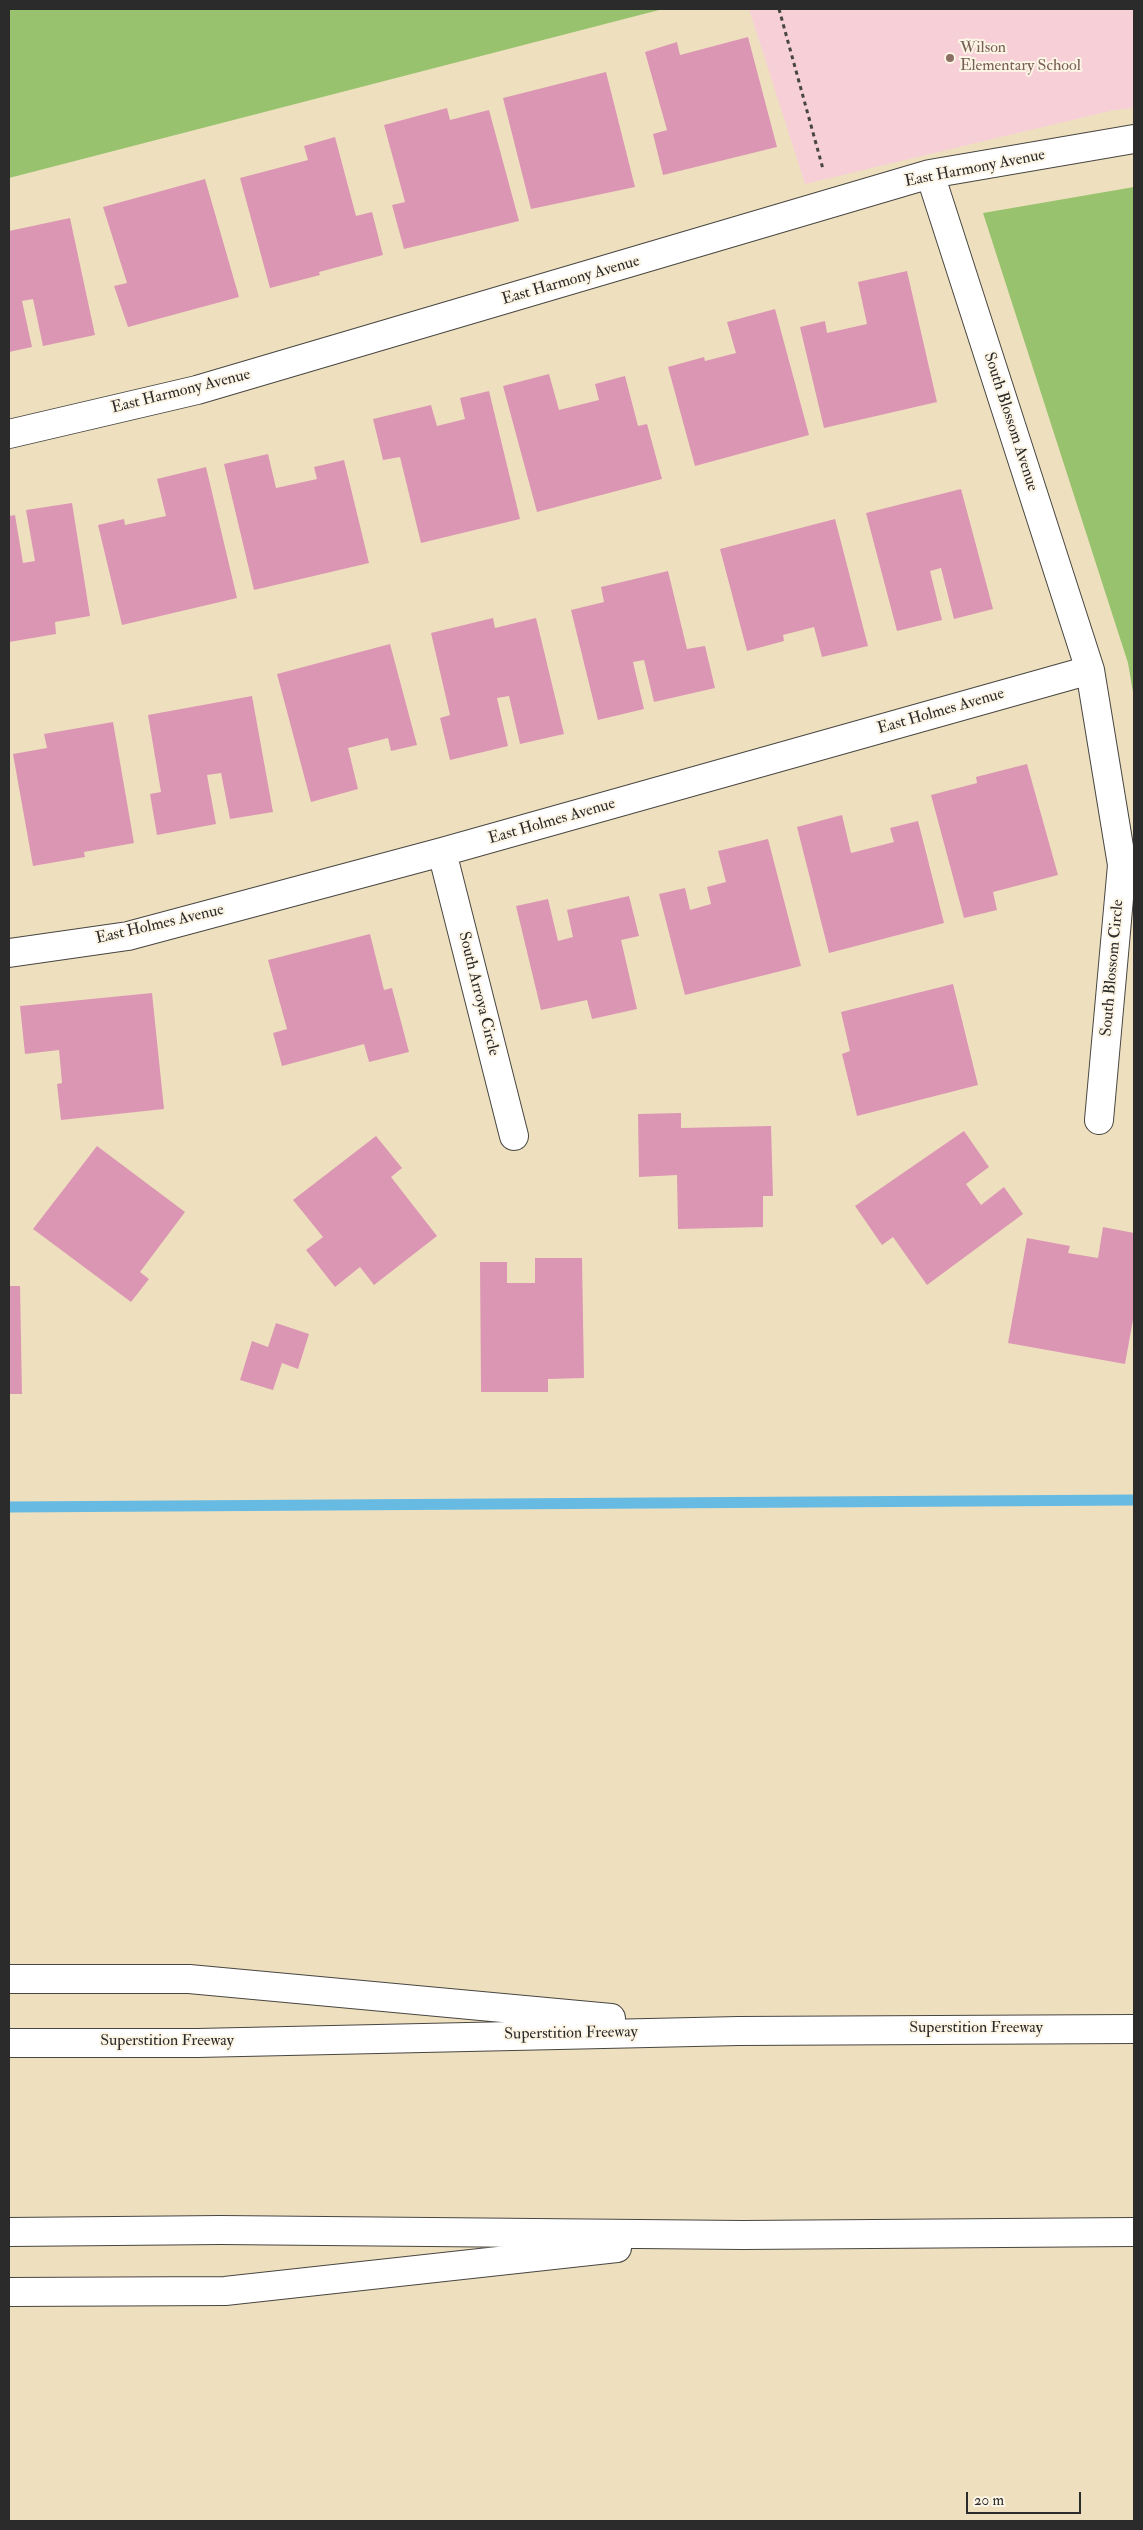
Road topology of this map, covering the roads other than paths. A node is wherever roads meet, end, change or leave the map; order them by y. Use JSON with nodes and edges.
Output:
{"nodes":[{"id":1,"x":1134,"y":139,"type":"edge"},
{"id":2,"x":930,"y":174,"type":"junction"},
{"id":3,"x":9,"y":434,"type":"edge"},
{"id":4,"x":1090,"y":670,"type":"junction"},
{"id":5,"x":442,"y":852,"type":"junction"},
{"id":6,"x":9,"y":953,"type":"edge"},
{"id":7,"x":1099,"y":1120,"type":"dead end"},
{"id":8,"x":514,"y":1136,"type":"dead end"},
{"id":9,"x":9,"y":1978,"type":"edge"},
{"id":10,"x":1134,"y":2028,"type":"edge"},
{"id":11,"x":740,"y":2031,"type":"junction"},
{"id":12,"x":9,"y":2043,"type":"edge"},
{"id":13,"x":9,"y":2232,"type":"edge"},
{"id":14,"x":1134,"y":2232,"type":"edge"},
{"id":15,"x":743,"y":2235,"type":"junction"},
{"id":16,"x":9,"y":2292,"type":"edge"}],
"edges":[{"from":1,"to":2,"type":"main road","name":"East Harmony Avenue"},
{"from":2,"to":3,"type":"main road","name":"East Harmony Avenue"},
{"from":2,"to":4,"type":"main road","name":"South Blossom Avenue"},
{"from":4,"to":5,"type":"main road","name":"East Holmes Avenue"},
{"from":4,"to":7,"type":"main road","name":"South Blossom Circle"},
{"from":5,"to":6,"type":"main road","name":"East Holmes Avenue"},
{"from":5,"to":8,"type":"main road","name":"South Arroya Circle"},
{"from":9,"to":11,"type":"main road"},
{"from":10,"to":11,"type":"main road","name":"Superstition Freeway"},
{"from":11,"to":12,"type":"main road","name":"Superstition Freeway"},
{"from":13,"to":15,"type":"main road"},
{"from":14,"to":15,"type":"main road"},
{"from":15,"to":16,"type":"main road"}]}
